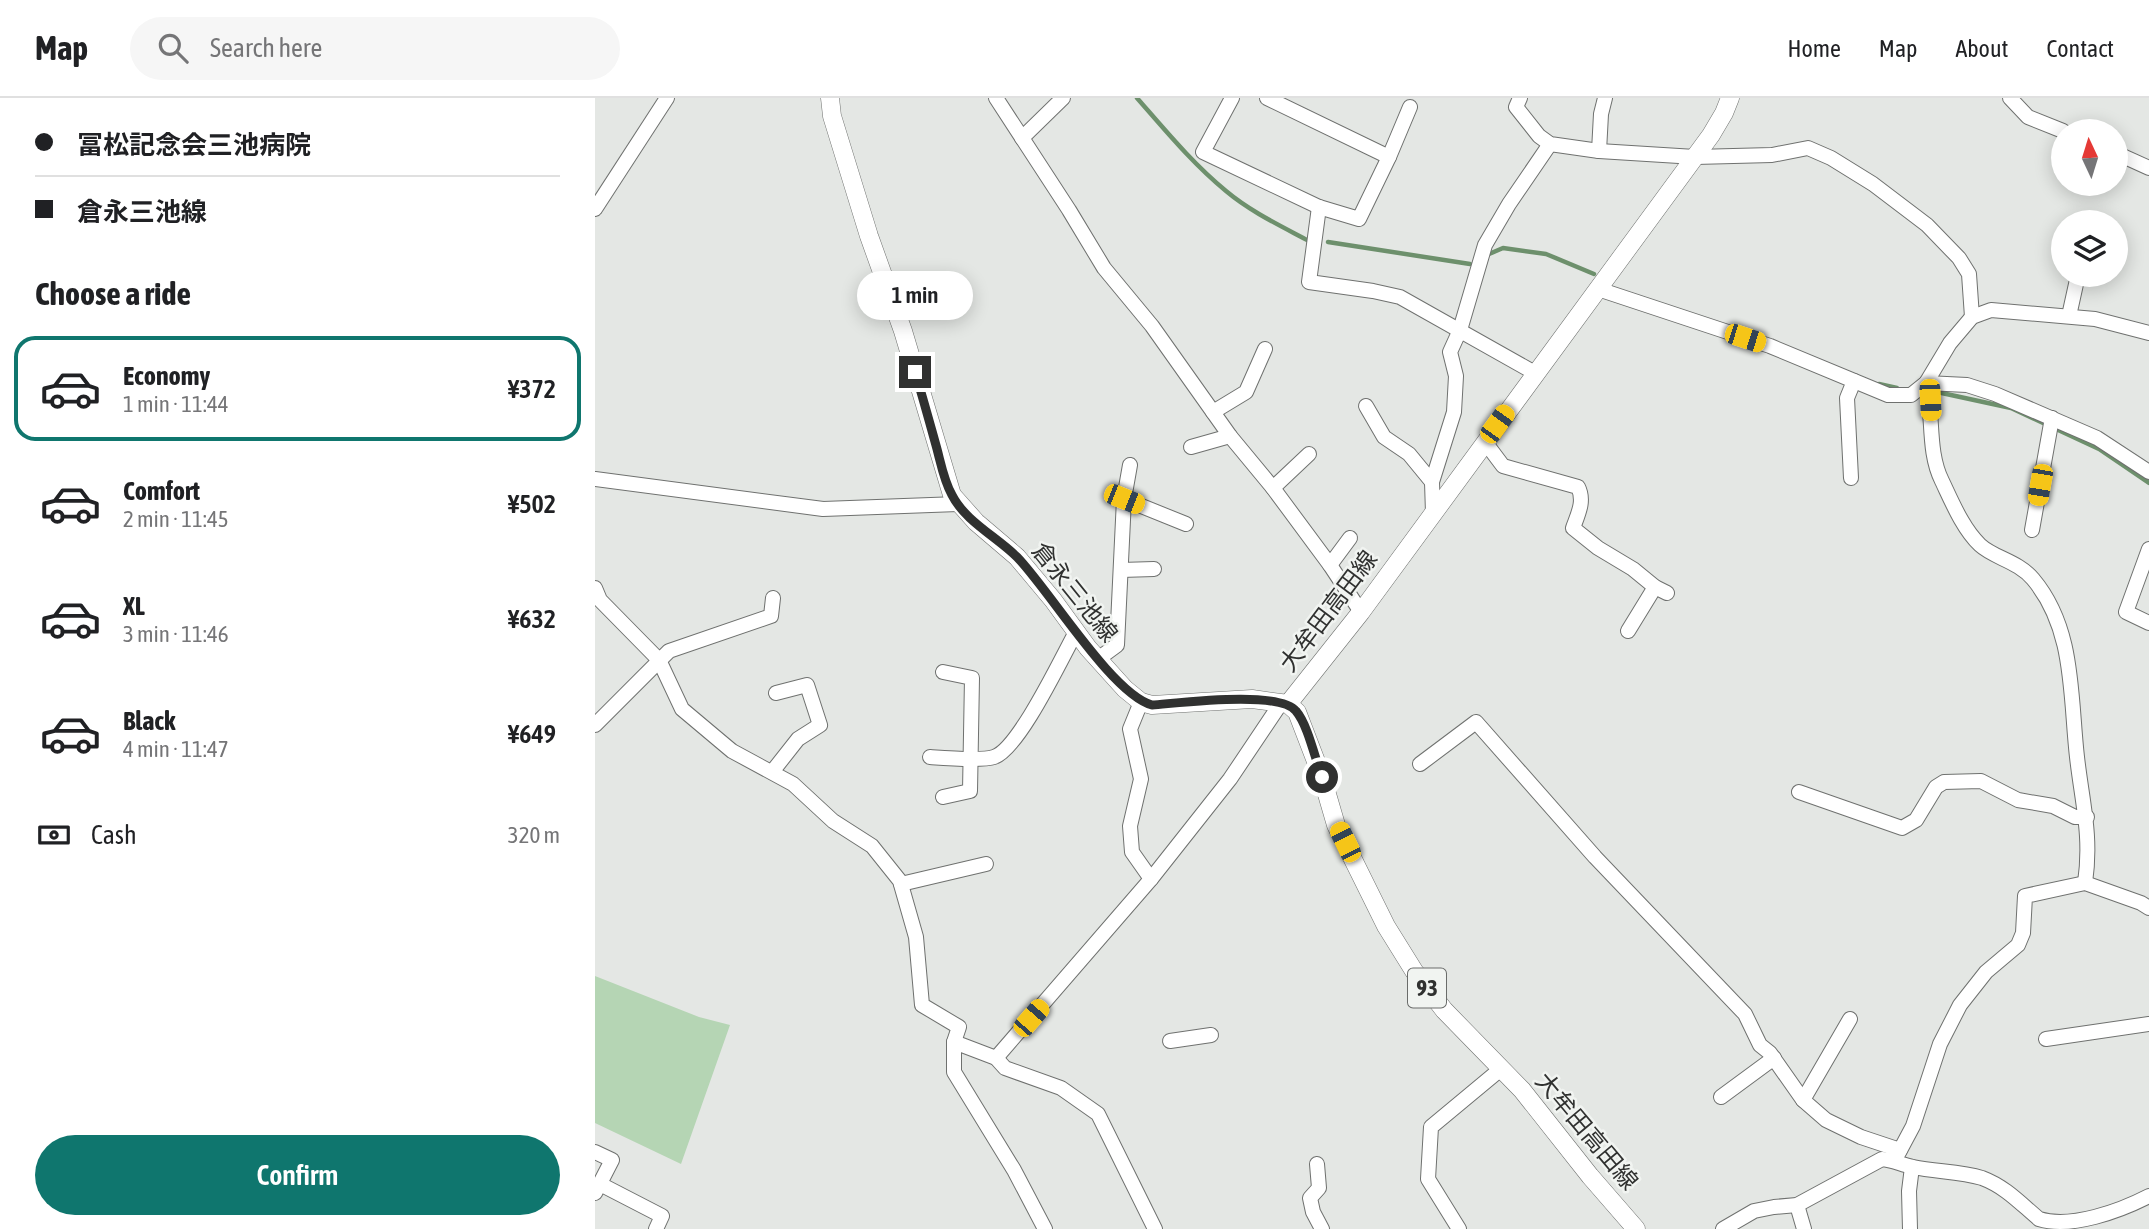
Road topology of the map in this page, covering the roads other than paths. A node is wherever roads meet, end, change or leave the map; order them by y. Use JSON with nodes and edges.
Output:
{"nodes":[{"id":1,"x":667,"y":98,"type":"edge"},
{"id":2,"x":830,"y":98,"type":"edge"},
{"id":3,"x":996,"y":98,"type":"edge"},
{"id":4,"x":1063,"y":98,"type":"edge"},
{"id":5,"x":1232,"y":98,"type":"edge"},
{"id":6,"x":1267,"y":98,"type":"edge"},
{"id":7,"x":1605,"y":98,"type":"edge"},
{"id":8,"x":1730,"y":98,"type":"edge"},
{"id":9,"x":2010,"y":98,"type":"edge"},
{"id":10,"x":1517,"y":99,"type":"edge"},
{"id":11,"x":1410,"y":107,"type":"dead end"},
{"id":12,"x":2051,"y":126,"type":"edge"},
{"id":13,"x":1022,"y":138,"type":"junction"},
{"id":14,"x":1550,"y":144,"type":"junction"},
{"id":15,"x":1599,"y":151,"type":"junction"},
{"id":16,"x":1389,"y":157,"type":"junction"},
{"id":17,"x":1695,"y":157,"type":"junction"},
{"id":18,"x":2128,"y":158,"type":"edge"},
{"id":19,"x":2149,"y":168,"type":"edge"},
{"id":20,"x":1319,"y":207,"type":"junction"},
{"id":21,"x":595,"y":209,"type":"edge"},
{"id":22,"x":2075,"y":287,"type":"edge"},
{"id":23,"x":1598,"y":289,"type":"junction"},
{"id":24,"x":2069,"y":316,"type":"junction"},
{"id":25,"x":1972,"y":317,"type":"junction"},
{"id":26,"x":1460,"y":330,"type":"junction"},
{"id":27,"x":2149,"y":333,"type":"edge"},
{"id":28,"x":1265,"y":349,"type":"dead end"},
{"id":29,"x":1535,"y":373,"type":"junction"},
{"id":30,"x":1854,"y":381,"type":"junction"},
{"id":31,"x":1926,"y":383,"type":"junction"},
{"id":32,"x":1366,"y":406,"type":"dead end"},
{"id":33,"x":1213,"y":412,"type":"junction"},
{"id":34,"x":2052,"y":418,"type":"junction"},
{"id":35,"x":1230,"y":436,"type":"junction"},
{"id":36,"x":1485,"y":442,"type":"junction"},
{"id":37,"x":1191,"y":447,"type":"dead end"},
{"id":38,"x":1309,"y":454,"type":"dead end"},
{"id":39,"x":1131,"y":466,"type":"dead end"},
{"id":40,"x":2149,"y":472,"type":"edge"},
{"id":41,"x":1851,"y":478,"type":"dead end"},
{"id":42,"x":595,"y":480,"type":"edge"},
{"id":43,"x":1432,"y":482,"type":"junction"},
{"id":44,"x":1273,"y":488,"type":"junction"},
{"id":45,"x":1124,"y":499,"type":"junction"},
{"id":46,"x":958,"y":504,"type":"junction"},
{"id":47,"x":1433,"y":513,"type":"junction"},
{"id":48,"x":1186,"y":524,"type":"dead end"},
{"id":49,"x":2032,"y":530,"type":"dead end"},
{"id":50,"x":1350,"y":538,"type":"dead end"},
{"id":51,"x":2149,"y":549,"type":"edge"},
{"id":52,"x":1330,"y":565,"type":"junction"},
{"id":53,"x":1154,"y":569,"type":"dead end"},
{"id":54,"x":1121,"y":570,"type":"junction"},
{"id":55,"x":595,"y":587,"type":"edge"},
{"id":56,"x":773,"y":598,"type":"dead end"},
{"id":57,"x":1361,"y":611,"type":"junction"},
{"id":58,"x":2149,"y":623,"type":"edge"},
{"id":59,"x":1628,"y":631,"type":"dead end"},
{"id":60,"x":1076,"y":632,"type":"junction"},
{"id":61,"x":1098,"y":659,"type":"junction"},
{"id":62,"x":659,"y":660,"type":"junction"},
{"id":63,"x":943,"y":672,"type":"dead end"},
{"id":64,"x":776,"y":693,"type":"dead end"},
{"id":65,"x":1141,"y":702,"type":"junction"},
{"id":66,"x":1285,"y":703,"type":"junction"},
{"id":67,"x":595,"y":725,"type":"edge"},
{"id":68,"x":930,"y":757,"type":"dead end"},
{"id":69,"x":971,"y":758,"type":"junction"},
{"id":70,"x":1420,"y":764,"type":"dead end"},
{"id":71,"x":772,"y":772,"type":"junction"},
{"id":72,"x":1799,"y":792,"type":"dead end"},
{"id":73,"x":943,"y":797,"type":"dead end"},
{"id":74,"x":2087,"y":817,"type":"junction"},
{"id":75,"x":986,"y":864,"type":"dead end"},
{"id":76,"x":1151,"y":879,"type":"junction"},
{"id":77,"x":2085,"y":883,"type":"junction"},
{"id":78,"x":901,"y":884,"type":"junction"},
{"id":79,"x":2149,"y":908,"type":"edge"},
{"id":80,"x":1850,"y":1019,"type":"dead end"},
{"id":81,"x":2149,"y":1024,"type":"edge"},
{"id":82,"x":1211,"y":1035,"type":"dead end"},
{"id":83,"x":2046,"y":1039,"type":"dead end"},
{"id":84,"x":1170,"y":1041,"type":"dead end"},
{"id":85,"x":954,"y":1042,"type":"junction"},
{"id":86,"x":996,"y":1058,"type":"junction"},
{"id":87,"x":1774,"y":1058,"type":"junction"},
{"id":88,"x":1502,"y":1068,"type":"junction"},
{"id":89,"x":1721,"y":1097,"type":"dead end"},
{"id":90,"x":1803,"y":1100,"type":"junction"},
{"id":91,"x":595,"y":1152,"type":"edge"},
{"id":92,"x":1898,"y":1155,"type":"junction"},
{"id":93,"x":1317,"y":1164,"type":"dead end"},
{"id":94,"x":1912,"y":1167,"type":"junction"},
{"id":95,"x":597,"y":1189,"type":"edge"},
{"id":96,"x":2149,"y":1196,"type":"edge"},
{"id":97,"x":1797,"y":1205,"type":"junction"},
{"id":98,"x":2069,"y":1228,"type":"edge"},
{"id":99,"x":656,"y":1229,"type":"edge"},
{"id":100,"x":1045,"y":1229,"type":"edge"},
{"id":101,"x":1155,"y":1229,"type":"edge"},
{"id":102,"x":1322,"y":1229,"type":"edge"},
{"id":103,"x":1459,"y":1229,"type":"edge"},
{"id":104,"x":1636,"y":1229,"type":"edge"},
{"id":105,"x":1723,"y":1229,"type":"edge"},
{"id":106,"x":1804,"y":1229,"type":"edge"},
{"id":107,"x":1910,"y":1229,"type":"edge"}],
"edges":[{"from":1,"to":21,"type":"street"},
{"from":2,"to":46,"type":"main road","name":"倉永三池線"},
{"from":3,"to":13,"type":"street"},
{"from":4,"to":13,"type":"street"},
{"from":5,"to":20,"type":"street"},
{"from":6,"to":16,"type":"street"},
{"from":7,"to":15,"type":"street"},
{"from":8,"to":17,"type":"main road","name":"大牟田高田線"},
{"from":9,"to":12,"type":"street"},
{"from":10,"to":14,"type":"street"},
{"from":11,"to":16,"type":"street"},
{"from":13,"to":33,"type":"street"},
{"from":14,"to":15,"type":"street"},
{"from":14,"to":26,"type":"street"},
{"from":15,"to":17,"type":"street"},
{"from":16,"to":20,"type":"street"},
{"from":17,"to":23,"type":"main road","name":"大牟田高田線"},
{"from":17,"to":25,"type":"street"},
{"from":18,"to":19,"type":"street"},
{"from":20,"to":26,"type":"street"},
{"from":22,"to":24,"type":"street"},
{"from":23,"to":29,"type":"main road","name":"大牟田高田線"},
{"from":23,"to":30,"type":"street"},
{"from":24,"to":25,"type":"street"},
{"from":24,"to":27,"type":"street"},
{"from":25,"to":31,"type":"street"},
{"from":26,"to":29,"type":"street"},
{"from":26,"to":43,"type":"street"},
{"from":28,"to":33,"type":"street"},
{"from":29,"to":36,"type":"main road","name":"大牟田高田線"},
{"from":30,"to":31,"type":"street"},
{"from":30,"to":41,"type":"street"},
{"from":31,"to":34,"type":"street"},
{"from":31,"to":74,"type":"street"},
{"from":32,"to":43,"type":"street"},
{"from":33,"to":35,"type":"street"},
{"from":34,"to":40,"type":"street"},
{"from":34,"to":49,"type":"street"},
{"from":35,"to":37,"type":"street"},
{"from":35,"to":44,"type":"street"},
{"from":36,"to":47,"type":"main road","name":"大牟田高田線"},
{"from":36,"to":59,"type":"street"},
{"from":38,"to":44,"type":"street"},
{"from":39,"to":45,"type":"street"},
{"from":42,"to":46,"type":"street"},
{"from":43,"to":47,"type":"street"},
{"from":44,"to":52,"type":"street"},
{"from":45,"to":48,"type":"street"},
{"from":45,"to":54,"type":"street"},
{"from":46,"to":60,"type":"main road","name":"倉永三池線"},
{"from":47,"to":57,"type":"main road","name":"大牟田高田線"},
{"from":50,"to":52,"type":"street"},
{"from":51,"to":58,"type":"street"},
{"from":52,"to":57,"type":"street"},
{"from":53,"to":54,"type":"street"},
{"from":54,"to":61,"type":"street"},
{"from":55,"to":62,"type":"street"},
{"from":56,"to":62,"type":"street"},
{"from":57,"to":66,"type":"main road","name":"大牟田高田線"},
{"from":60,"to":61,"type":"main road","name":"倉永三池線"},
{"from":60,"to":69,"type":"street"},
{"from":61,"to":65,"type":"main road","name":"倉永三池線"},
{"from":62,"to":67,"type":"street"},
{"from":62,"to":71,"type":"street"},
{"from":63,"to":69,"type":"street"},
{"from":64,"to":71,"type":"street"},
{"from":65,"to":66,"type":"main road"},
{"from":65,"to":76,"type":"street"},
{"from":66,"to":76,"type":"street"},
{"from":66,"to":88,"type":"main road","name":"大牟田高田線","number":"93"},
{"from":68,"to":69,"type":"street"},
{"from":69,"to":73,"type":"street"},
{"from":70,"to":87,"type":"street"},
{"from":71,"to":78,"type":"street"},
{"from":72,"to":74,"type":"street"},
{"from":74,"to":77,"type":"street"},
{"from":75,"to":78,"type":"street"},
{"from":76,"to":86,"type":"street"},
{"from":77,"to":79,"type":"street"},
{"from":77,"to":92,"type":"street"},
{"from":78,"to":85,"type":"street"},
{"from":80,"to":90,"type":"street"},
{"from":81,"to":83,"type":"street"},
{"from":82,"to":84,"type":"street"},
{"from":85,"to":86,"type":"street"},
{"from":85,"to":100,"type":"street"},
{"from":86,"to":101,"type":"street"},
{"from":87,"to":89,"type":"street"},
{"from":87,"to":90,"type":"street"},
{"from":88,"to":103,"type":"street"},
{"from":88,"to":104,"type":"main road","name":"大牟田高田線","number":"93"},
{"from":90,"to":92,"type":"street"},
{"from":91,"to":95,"type":"street"},
{"from":92,"to":94,"type":"street"},
{"from":92,"to":97,"type":"street"},
{"from":93,"to":102,"type":"street"},
{"from":94,"to":98,"type":"street"},
{"from":94,"to":107,"type":"street"},
{"from":95,"to":99,"type":"street"},
{"from":96,"to":98,"type":"street"},
{"from":97,"to":105,"type":"street"},
{"from":97,"to":106,"type":"street"}]}
